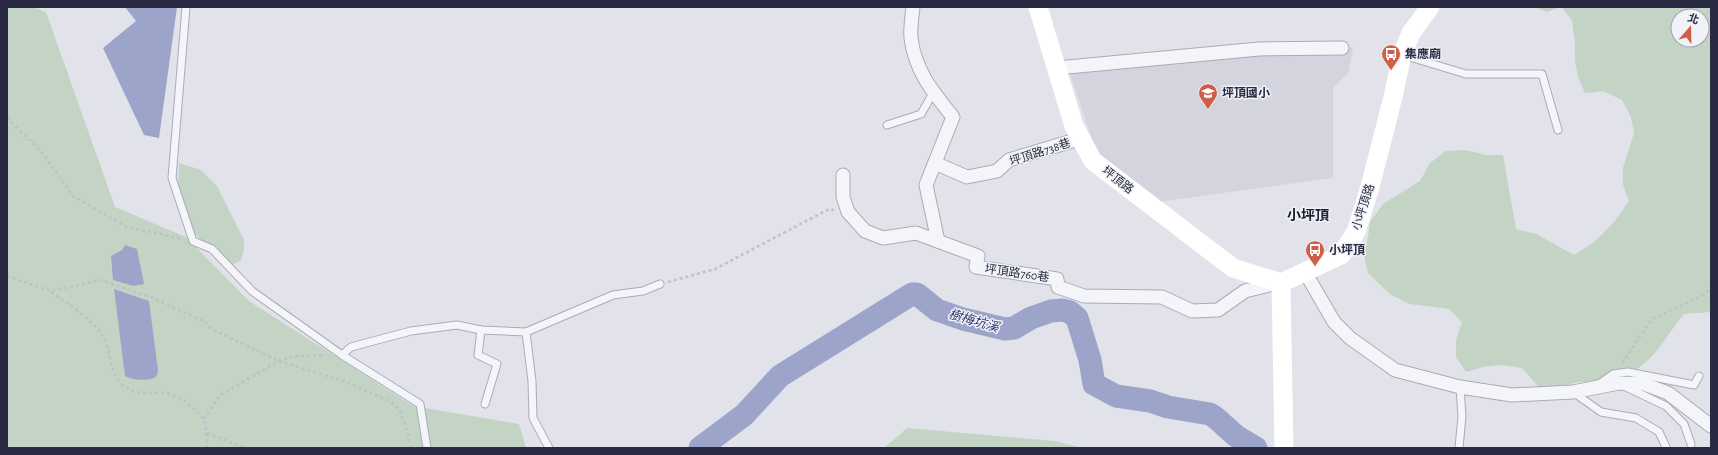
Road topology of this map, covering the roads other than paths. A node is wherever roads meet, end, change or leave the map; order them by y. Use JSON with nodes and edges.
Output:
{"nodes":[{"id":1,"x":186,"y":7,"type":"edge"},
{"id":2,"x":913,"y":7,"type":"edge"},
{"id":3,"x":1038,"y":7,"type":"edge"},
{"id":4,"x":1426,"y":8,"type":"edge"},
{"id":5,"x":1342,"y":48,"type":"dead end"},
{"id":6,"x":1402,"y":55,"type":"junction"},
{"id":7,"x":1057,"y":68,"type":"junction"},
{"id":8,"x":933,"y":93,"type":"junction"},
{"id":9,"x":887,"y":125,"type":"dead end"},
{"id":10,"x":1558,"y":130,"type":"dead end"},
{"id":11,"x":1079,"y":139,"type":"junction"},
{"id":12,"x":935,"y":163,"type":"junction"},
{"id":13,"x":843,"y":174,"type":"dead end"},
{"id":14,"x":938,"y":241,"type":"junction"},
{"id":15,"x":1305,"y":272,"type":"junction"},
{"id":16,"x":1281,"y":283,"type":"junction"},
{"id":17,"x":660,"y":284,"type":"road end"},
{"id":18,"x":481,"y":330,"type":"junction"},
{"id":19,"x":526,"y":332,"type":"junction"},
{"id":20,"x":342,"y":355,"type":"junction"},
{"id":21,"x":1699,"y":376,"type":"dead end"},
{"id":22,"x":1616,"y":379,"type":"junction"},
{"id":23,"x":1460,"y":387,"type":"junction"},
{"id":24,"x":1573,"y":392,"type":"junction"},
{"id":25,"x":485,"y":404,"type":"dead end"},
{"id":26,"x":1711,"y":426,"type":"edge"},
{"id":27,"x":1691,"y":444,"type":"dead end"},
{"id":28,"x":1666,"y":447,"type":"dead end"},
{"id":29,"x":427,"y":448,"type":"edge"},
{"id":30,"x":549,"y":448,"type":"edge"},
{"id":31,"x":1284,"y":448,"type":"edge"},
{"id":32,"x":1460,"y":448,"type":"edge"}],
"edges":[{"from":1,"to":20,"type":"lane"},
{"from":2,"to":8,"type":"street"},
{"from":3,"to":7,"type":"street","name":"坪頂路"},
{"from":4,"to":6,"type":"street","name":"小坪頂路"},
{"from":5,"to":7,"type":"street"},
{"from":6,"to":10,"type":"lane"},
{"from":6,"to":15,"type":"street","name":"小坪頂路"},
{"from":7,"to":11,"type":"street","name":"坪頂路"},
{"from":8,"to":9,"type":"lane"},
{"from":8,"to":12,"type":"street"},
{"from":11,"to":12,"type":"street","name":"坪頂路738巷"},
{"from":11,"to":16,"type":"street","name":"坪頂路"},
{"from":12,"to":14,"type":"street"},
{"from":13,"to":14,"type":"street","name":"坪頂路760巷"},
{"from":14,"to":16,"type":"street","name":"坪頂路760巷"},
{"from":15,"to":16,"type":"street","name":"小坪頂路"},
{"from":15,"to":23,"type":"street"},
{"from":16,"to":31,"type":"street"},
{"from":17,"to":19,"type":"lane"},
{"from":18,"to":19,"type":"lane"},
{"from":18,"to":20,"type":"lane"},
{"from":18,"to":25,"type":"lane"},
{"from":19,"to":30,"type":"lane"},
{"from":20,"to":29,"type":"lane"},
{"from":21,"to":22,"type":"lane"},
{"from":22,"to":24,"type":"street"},
{"from":22,"to":26,"type":"street"},
{"from":22,"to":27,"type":"lane"},
{"from":23,"to":24,"type":"street"},
{"from":23,"to":32,"type":"lane"},
{"from":24,"to":28,"type":"lane"}]}
